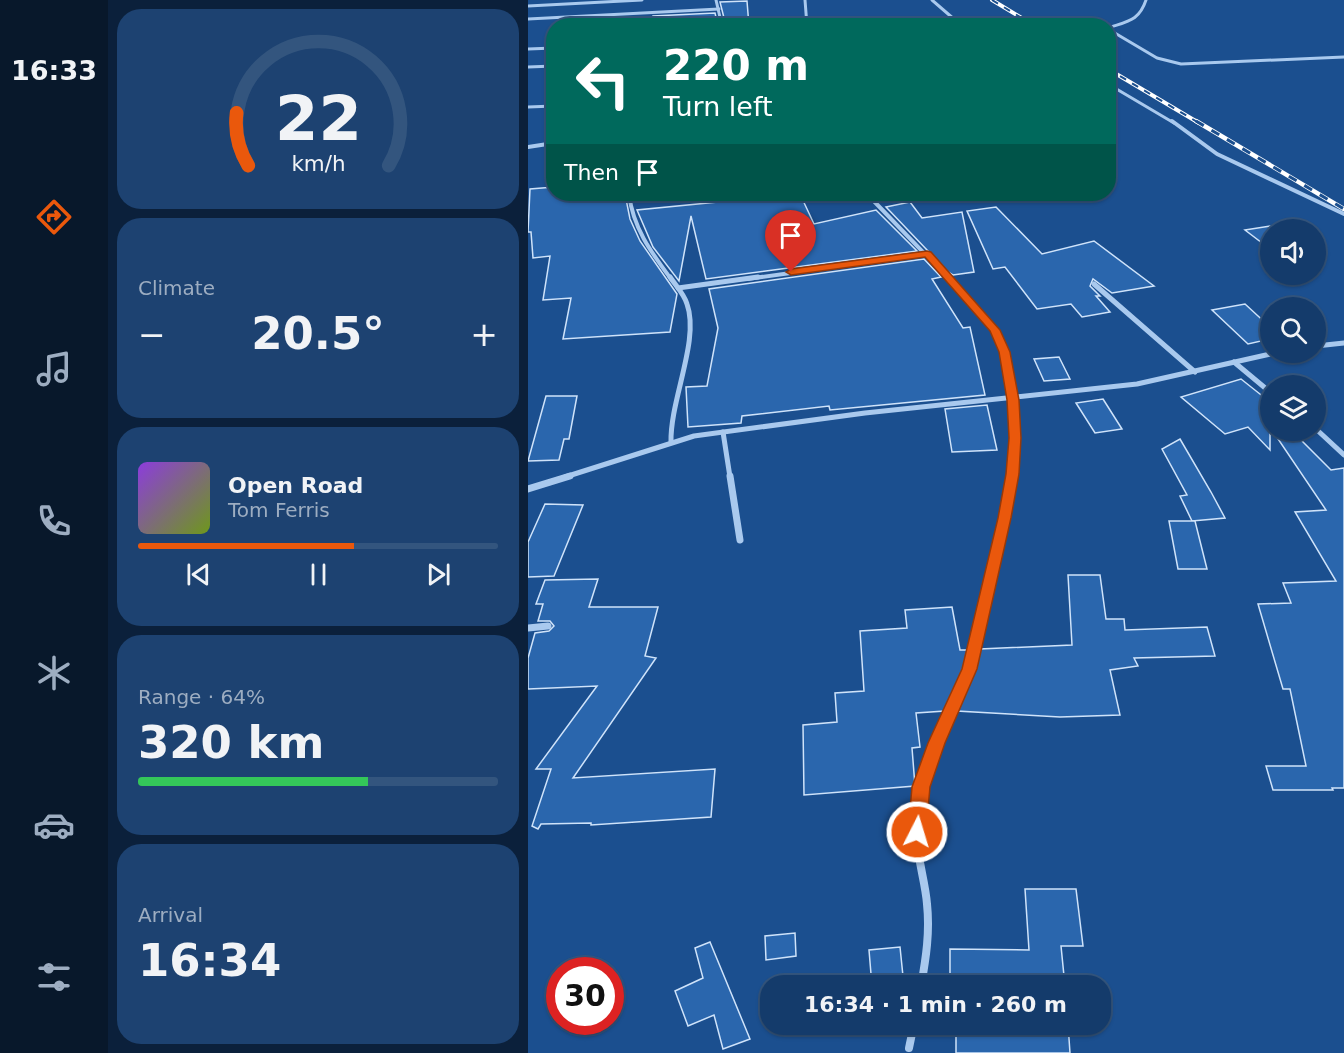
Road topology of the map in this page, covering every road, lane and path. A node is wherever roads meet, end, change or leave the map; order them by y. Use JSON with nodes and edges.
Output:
{"nodes":[{"id":1,"x":642,"y":0,"type":"edge"},
{"id":2,"x":716,"y":0,"type":"edge"},
{"id":3,"x":805,"y":0,"type":"edge"},
{"id":4,"x":932,"y":0,"type":"edge"},
{"id":5,"x":1146,"y":0,"type":"edge"},
{"id":6,"x":528,"y":6,"type":"edge"},
{"id":7,"x":719,"y":9,"type":"junction"},
{"id":8,"x":546,"y":18,"type":"edge"},
{"id":9,"x":547,"y":18,"type":"edge"},
{"id":10,"x":721,"y":18,"type":"edge"},
{"id":11,"x":806,"y":18,"type":"edge"},
{"id":12,"x":953,"y":18,"type":"edge"},
{"id":13,"x":528,"y":19,"type":"edge"},
{"id":14,"x":1116,"y":25,"type":"edge"},
{"id":15,"x":1116,"y":33,"type":"edge"},
{"id":16,"x":546,"y":48,"type":"edge"},
{"id":17,"x":528,"y":49,"type":"edge"},
{"id":18,"x":1344,"y":57,"type":"edge"},
{"id":19,"x":546,"y":67,"type":"edge"},
{"id":20,"x":528,"y":68,"type":"edge"},
{"id":21,"x":1116,"y":89,"type":"edge"},
{"id":22,"x":546,"y":106,"type":"edge"},
{"id":23,"x":528,"y":107,"type":"edge"},
{"id":24,"x":546,"y":144,"type":"edge"},
{"id":25,"x":528,"y":147,"type":"edge"},
{"id":26,"x":630,"y":201,"type":"edge"},
{"id":27,"x":874,"y":201,"type":"edge"},
{"id":28,"x":1344,"y":214,"type":"edge"},
{"id":29,"x":927,"y":254,"type":"junction"},
{"id":30,"x":1094,"y":284,"type":"dead end"},
{"id":31,"x":678,"y":288,"type":"junction"},
{"id":32,"x":1344,"y":343,"type":"edge"},
{"id":33,"x":1326,"y":345,"type":"edge"},
{"id":34,"x":1260,"y":356,"type":"edge"},
{"id":35,"x":1234,"y":362,"type":"junction"},
{"id":36,"x":1195,"y":372,"type":"junction"},
{"id":37,"x":1260,"y":384,"type":"edge"},
{"id":38,"x":1013,"y":400,"type":"junction"},
{"id":39,"x":723,"y":432,"type":"junction"},
{"id":40,"x":1326,"y":438,"type":"edge"},
{"id":41,"x":670,"y":442,"type":"junction"},
{"id":42,"x":1344,"y":455,"type":"edge"},
{"id":43,"x":528,"y":489,"type":"edge"},
{"id":44,"x":740,"y":540,"type":"dead end"},
{"id":45,"x":548,"y":626,"type":"dead end"},
{"id":46,"x":528,"y":628,"type":"edge"},
{"id":47,"x":923,"y":975,"type":"edge"},
{"id":48,"x":912,"y":1035,"type":"edge"},
{"id":49,"x":909,"y":1048,"type":"dead end"}],
"edges":[{"from":1,"to":6,"type":"street"},
{"from":2,"to":7,"type":"street"},
{"from":3,"to":11,"type":"street"},
{"from":4,"to":12,"type":"street"},
{"from":5,"to":14,"type":"street"},
{"from":7,"to":9,"type":"street"},
{"from":7,"to":10,"type":"street"},
{"from":8,"to":13,"type":"street"},
{"from":15,"to":18,"type":"street"},
{"from":16,"to":17,"type":"street"},
{"from":19,"to":20,"type":"street"},
{"from":21,"to":28,"type":"street"},
{"from":22,"to":23,"type":"street"},
{"from":24,"to":25,"type":"street"},
{"from":26,"to":31,"type":"street"},
{"from":27,"to":29,"type":"street"},
{"from":29,"to":31,"type":"street"},
{"from":29,"to":38,"type":"street"},
{"from":30,"to":36,"type":"street"},
{"from":31,"to":41,"type":"street"},
{"from":32,"to":33,"type":"street"},
{"from":34,"to":35,"type":"street"},
{"from":35,"to":36,"type":"street"},
{"from":35,"to":37,"type":"street"},
{"from":36,"to":38,"type":"street"},
{"from":38,"to":39,"type":"street"},
{"from":38,"to":47,"type":"street"},
{"from":39,"to":41,"type":"street"},
{"from":39,"to":44,"type":"street"},
{"from":40,"to":42,"type":"street"},
{"from":41,"to":43,"type":"street"},
{"from":45,"to":46,"type":"street"},
{"from":48,"to":49,"type":"street"}]}
